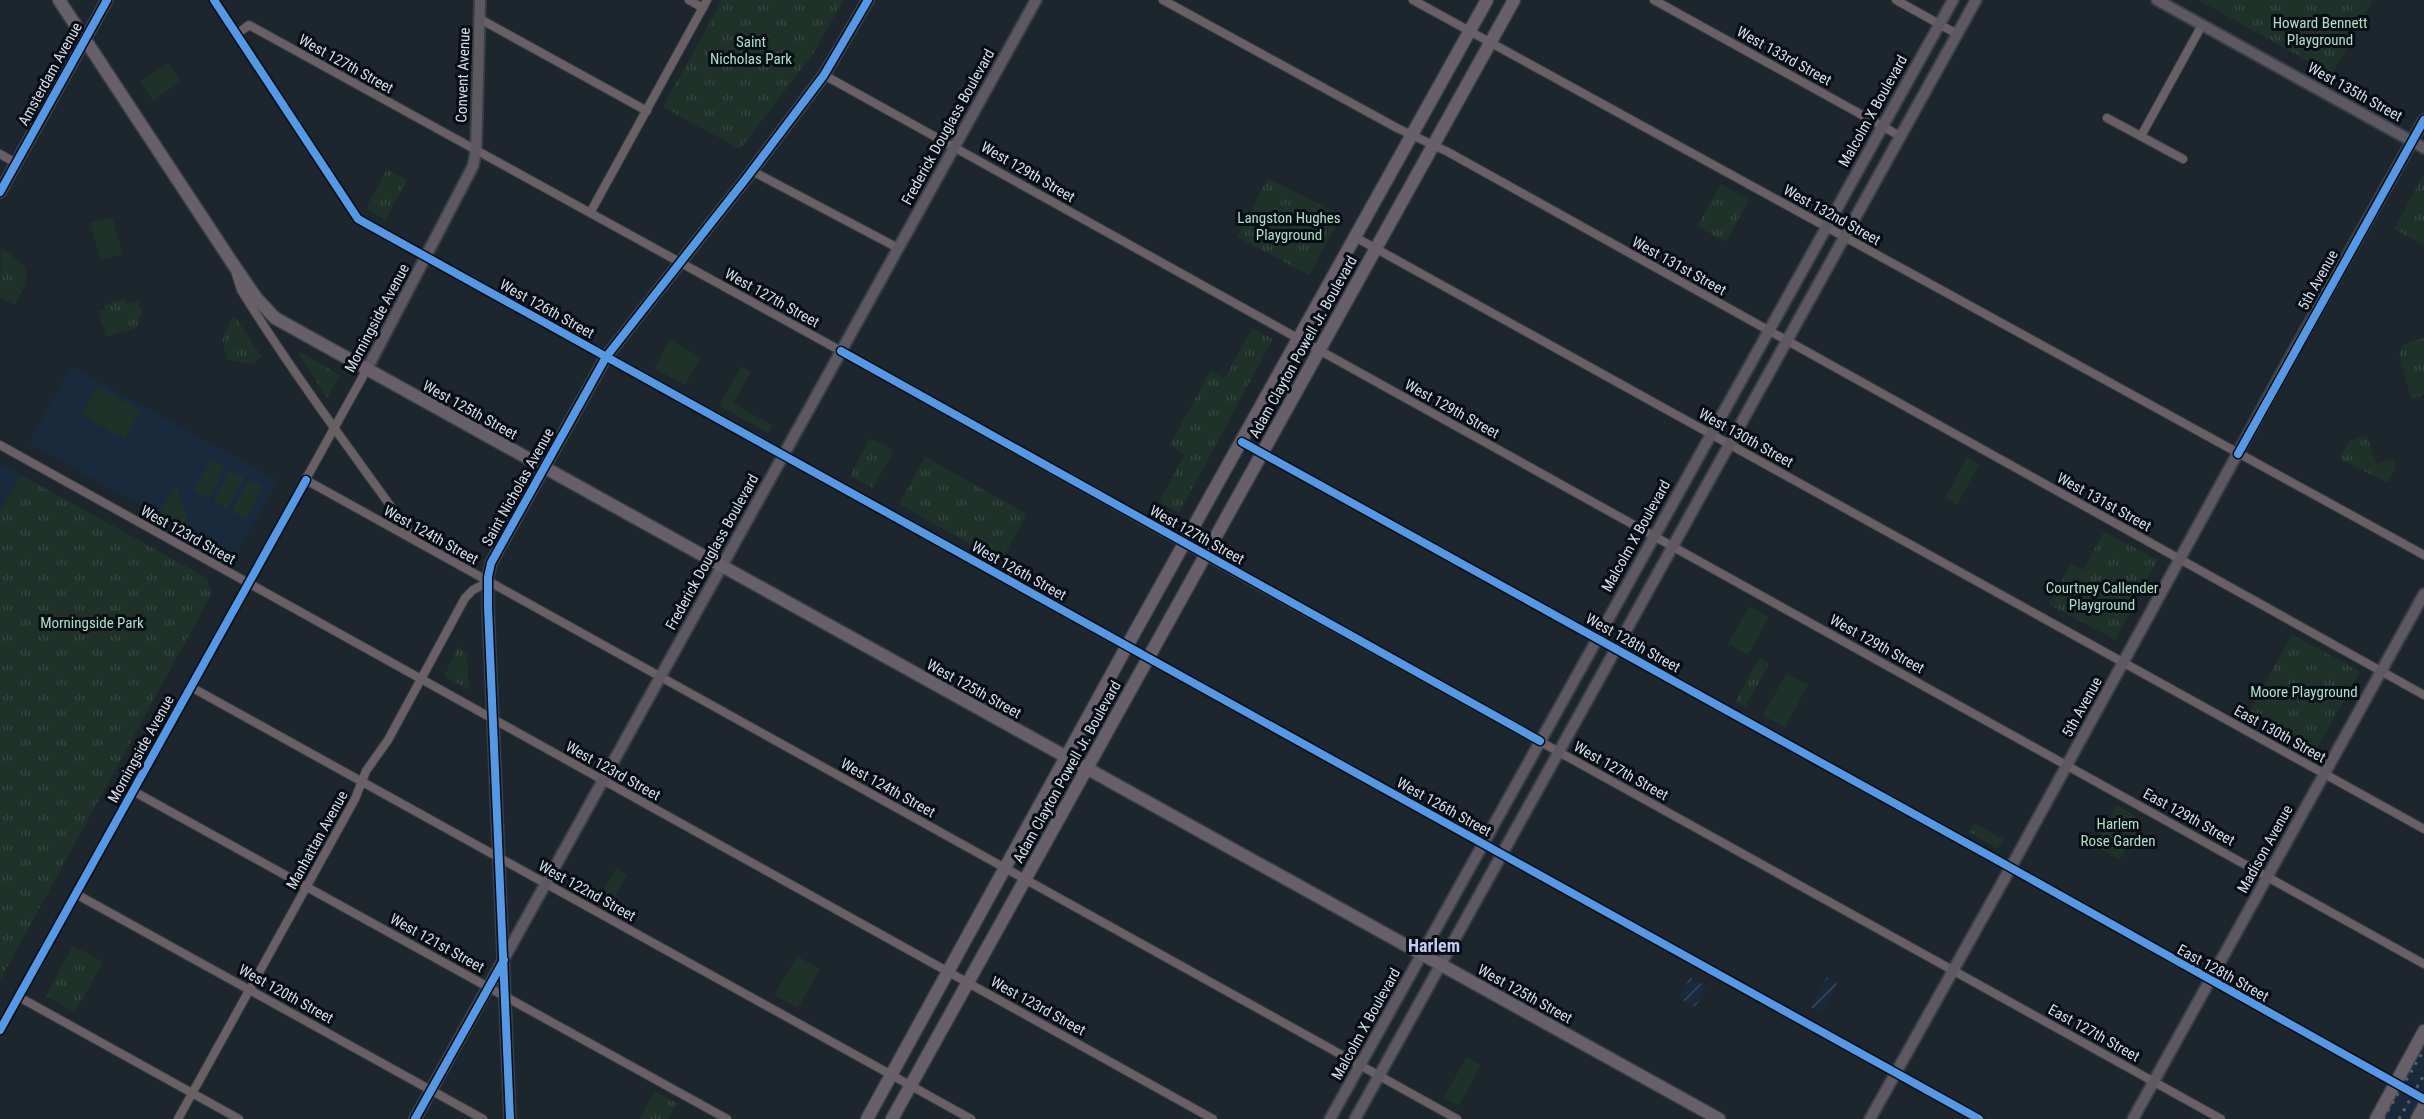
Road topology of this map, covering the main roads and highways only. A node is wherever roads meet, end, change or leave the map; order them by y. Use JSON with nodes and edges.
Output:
{"nodes":[{"id":1,"x":59,"y":0,"type":"edge"},
{"id":2,"x":107,"y":0,"type":"edge"},
{"id":3,"x":480,"y":0,"type":"edge"},
{"id":4,"x":868,"y":0,"type":"edge"},
{"id":5,"x":1036,"y":0,"type":"edge"},
{"id":6,"x":1487,"y":0,"type":"edge"},
{"id":7,"x":1514,"y":0,"type":"edge"},
{"id":8,"x":1953,"y":0,"type":"edge"},
{"id":9,"x":1977,"y":0,"type":"edge"},
{"id":10,"x":2157,"y":0,"type":"edge"},
{"id":11,"x":85,"y":38,"type":"junction"},
{"id":12,"x":2424,"y":120,"type":"edge"},
{"id":13,"x":2412,"y":141,"type":"junction"},
{"id":14,"x":2424,"y":148,"type":"edge"},
{"id":15,"x":476,"y":151,"type":"joint"},
{"id":16,"x":0,"y":192,"type":"edge"},
{"id":17,"x":367,"y":369,"type":"junction"},
{"id":18,"x":545,"y":468,"type":"junction"},
{"id":19,"x":721,"y":565,"type":"junction"},
{"id":20,"x":2424,"y":594,"type":"edge"},
{"id":21,"x":1068,"y":758,"type":"junction"},
{"id":22,"x":1087,"y":768,"type":"junction"},
{"id":23,"x":1421,"y":954,"type":"junction"},
{"id":24,"x":504,"y":960,"type":"junction"},
{"id":25,"x":1441,"y":965,"type":"junction"},
{"id":26,"x":2424,"y":1031,"type":"edge"},
{"id":27,"x":2424,"y":1106,"type":"edge"},
{"id":28,"x":415,"y":1119,"type":"edge"},
{"id":29,"x":510,"y":1119,"type":"edge"},
{"id":30,"x":867,"y":1119,"type":"edge"},
{"id":31,"x":892,"y":1119,"type":"edge"},
{"id":32,"x":1330,"y":1119,"type":"edge"},
{"id":33,"x":1355,"y":1119,"type":"edge"},
{"id":34,"x":1719,"y":1119,"type":"edge"},
{"id":35,"x":1870,"y":1119,"type":"edge"},
{"id":36,"x":2133,"y":1119,"type":"edge"},
{"id":37,"x":2376,"y":1119,"type":"edge"},
{"id":38,"x":2417,"y":1119,"type":"edge"}],
"edges":[{"from":1,"to":11,"type":"main road","name":"West 125th Street"},
{"from":2,"to":11,"type":"main road","name":"Amsterdam Avenue"},
{"from":3,"to":15,"type":"main road","name":"Convent Avenue"},
{"from":4,"to":18,"type":"main road","name":"Saint Nicholas Avenue"},
{"from":5,"to":19,"type":"main road","name":"Frederick Douglass Boulevard"},
{"from":6,"to":21,"type":"main road","name":"Adam Clayton Powell Jr. Boulevard"},
{"from":7,"to":22,"type":"main road","name":"Adam Clayton Powell Jr. Boulevard"},
{"from":8,"to":23,"type":"main road","name":"Malcolm X Boulevard"},
{"from":9,"to":25,"type":"main road"},
{"from":10,"to":13,"type":"main road","name":"West 135th Street"},
{"from":11,"to":16,"type":"main road","name":"Amsterdam Avenue"},
{"from":11,"to":17,"type":"main road","name":"West 125th Street"},
{"from":12,"to":13,"type":"main road","name":"5th Avenue"},
{"from":13,"to":14,"type":"main road","name":"West 135th Street"},
{"from":13,"to":35,"type":"main road","name":"5th Avenue"},
{"from":15,"to":17,"type":"main road","name":"Morningside Avenue"},
{"from":17,"to":18,"type":"main road","name":"West 125th Street"},
{"from":18,"to":19,"type":"main road","name":"West 125th Street"},
{"from":18,"to":24,"type":"main road","name":"Saint Nicholas Avenue"},
{"from":19,"to":21,"type":"main road","name":"West 125th Street"},
{"from":19,"to":24,"type":"main road","name":"Frederick Douglass Boulevard"},
{"from":20,"to":36,"type":"main road","name":"Madison Avenue"},
{"from":21,"to":22,"type":"main road","name":"West 125th Street"},
{"from":21,"to":30,"type":"main road","name":"Adam Clayton Powell Jr. Boulevard"},
{"from":22,"to":23,"type":"main road","name":"West 125th Street"},
{"from":22,"to":31,"type":"main road","name":"Adam Clayton Powell Jr. Boulevard"},
{"from":23,"to":25,"type":"main road","name":"West 125th Street"},
{"from":23,"to":32,"type":"main road","name":"Malcolm X Boulevard"},
{"from":24,"to":28,"type":"main road","name":"Frederick Douglass Boulevard"},
{"from":24,"to":29,"type":"main road","name":"Saint Nicholas Avenue"},
{"from":25,"to":33,"type":"main road"},
{"from":25,"to":34,"type":"main road","name":"West 125th Street"},
{"from":26,"to":37,"type":"main road"},
{"from":27,"to":38,"type":"main road"}]}
